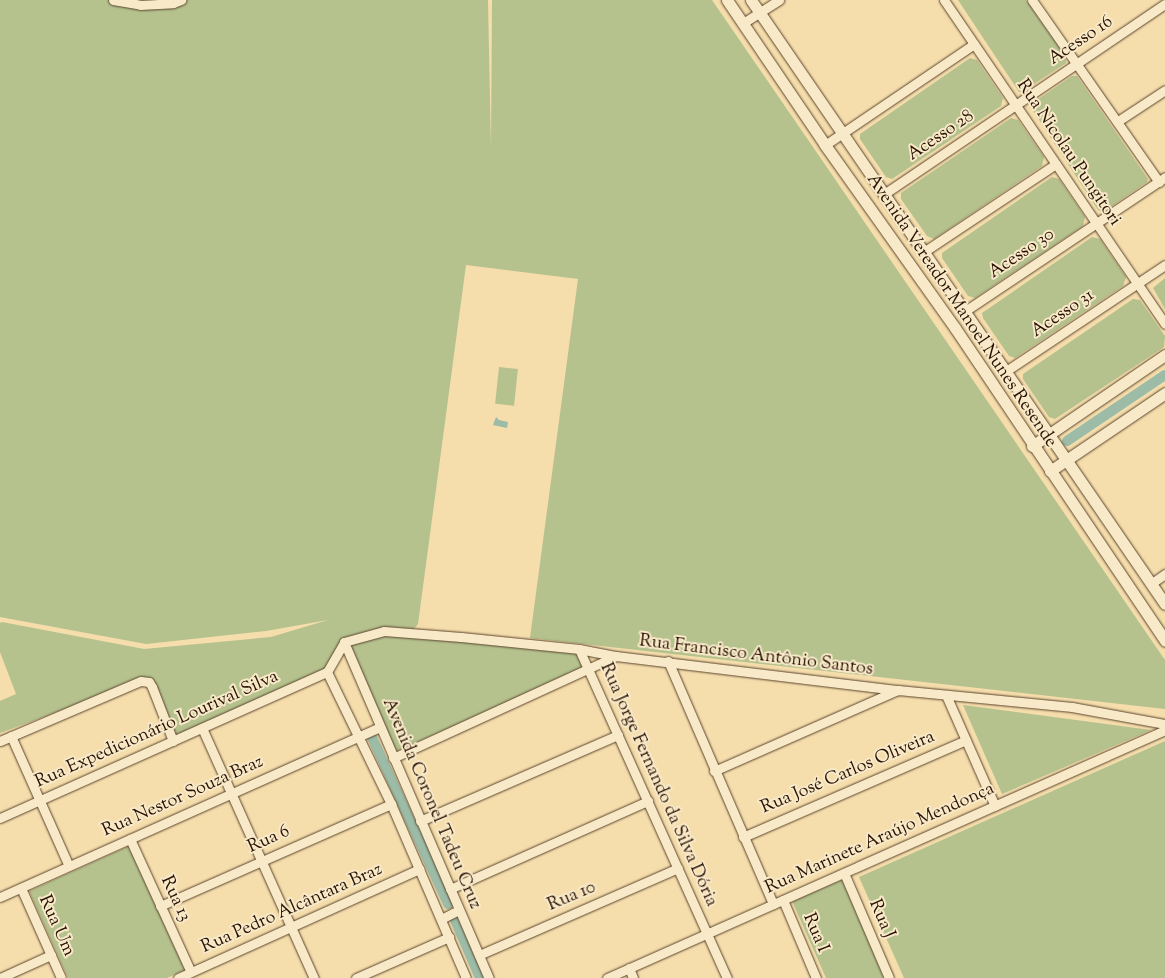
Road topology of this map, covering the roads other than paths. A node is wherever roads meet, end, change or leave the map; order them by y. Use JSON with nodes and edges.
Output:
{"nodes":[{"id":1,"x":113,"y":0,"type":"edge"},
{"id":2,"x":181,"y":0,"type":"edge"},
{"id":3,"x":727,"y":0,"type":"edge"},
{"id":4,"x":751,"y":0,"type":"edge"},
{"id":5,"x":779,"y":0,"type":"edge"},
{"id":6,"x":944,"y":0,"type":"edge"},
{"id":7,"x":1035,"y":1,"type":"edge"},
{"id":8,"x":1165,"y":4,"type":"edge"},
{"id":9,"x":760,"y":13,"type":"junction"},
{"id":10,"x":743,"y":23,"type":"junction"},
{"id":11,"x":974,"y":44,"type":"junction"},
{"id":12,"x":1076,"y":65,"type":"junction"},
{"id":13,"x":1165,"y":90,"type":"edge"},
{"id":14,"x":1016,"y":105,"type":"junction"},
{"id":15,"x":1118,"y":121,"type":"junction"},
{"id":16,"x":843,"y":133,"type":"junction"},
{"id":17,"x":825,"y":145,"type":"junction"},
{"id":18,"x":1056,"y":164,"type":"junction"},
{"id":19,"x":1162,"y":180,"type":"edge"},
{"id":20,"x":884,"y":194,"type":"junction"},
{"id":21,"x":1097,"y":224,"type":"junction"},
{"id":22,"x":925,"y":252,"type":"junction"},
{"id":23,"x":1165,"y":265,"type":"edge"},
{"id":24,"x":1138,"y":284,"type":"junction"},
{"id":25,"x":965,"y":311,"type":"junction"},
{"id":26,"x":1165,"y":324,"type":"edge"},
{"id":27,"x":1165,"y":355,"type":"edge"},
{"id":28,"x":1006,"y":371,"type":"junction"},
{"id":29,"x":1165,"y":392,"type":"edge"},
{"id":30,"x":1049,"y":434,"type":"junction"},
{"id":31,"x":1032,"y":446,"type":"junction"},
{"id":32,"x":1067,"y":459,"type":"junction"},
{"id":33,"x":1050,"y":471,"type":"junction"},
{"id":34,"x":1165,"y":574,"type":"edge"},
{"id":35,"x":1152,"y":584,"type":"junction"},
{"id":36,"x":1165,"y":604,"type":"edge"},
{"id":37,"x":1165,"y":641,"type":"edge"},
{"id":38,"x":344,"y":642,"type":"junction"},
{"id":39,"x":579,"y":649,"type":"junction"},
{"id":40,"x":616,"y":656,"type":"junction"},
{"id":41,"x":668,"y":662,"type":"junction"},
{"id":42,"x":588,"y":669,"type":"junction"},
{"id":43,"x":328,"y":672,"type":"junction"},
{"id":44,"x":898,"y":690,"type":"junction"},
{"id":45,"x":946,"y":695,"type":"junction"},
{"id":46,"x":1165,"y":724,"type":"edge"},
{"id":47,"x":380,"y":727,"type":"junction"},
{"id":48,"x":202,"y":728,"type":"junction"},
{"id":49,"x":1165,"y":730,"type":"edge"},
{"id":50,"x":618,"y":735,"type":"junction"},
{"id":51,"x":11,"y":736,"type":"junction"},
{"id":52,"x":359,"y":736,"type":"junction"},
{"id":53,"x":966,"y":740,"type":"junction"},
{"id":54,"x":0,"y":741,"type":"edge"},
{"id":55,"x":173,"y":741,"type":"junction"},
{"id":56,"x":393,"y":758,"type":"junction"},
{"id":57,"x":714,"y":771,"type":"junction"},
{"id":58,"x":231,"y":794,"type":"junction"},
{"id":59,"x":40,"y":800,"type":"junction"},
{"id":60,"x":648,"y":801,"type":"junction"},
{"id":61,"x":391,"y":804,"type":"junction"},
{"id":62,"x":995,"y":806,"type":"junction"},
{"id":63,"x":0,"y":818,"type":"edge"},
{"id":64,"x":420,"y":821,"type":"junction"},
{"id":65,"x":743,"y":837,"type":"junction"},
{"id":66,"x":130,"y":839,"type":"junction"},
{"id":67,"x":262,"y":861,"type":"junction"},
{"id":68,"x":69,"y":866,"type":"junction"},
{"id":69,"x":678,"y":868,"type":"junction"},
{"id":70,"x":419,"y":869,"type":"junction"},
{"id":71,"x":844,"y":873,"type":"junction"},
{"id":72,"x":21,"y":888,"type":"junction"},
{"id":73,"x":450,"y":889,"type":"junction"},
{"id":74,"x":0,"y":897,"type":"edge"},
{"id":75,"x":783,"y":900,"type":"junction"},
{"id":76,"x":774,"y":904,"type":"junction"},
{"id":77,"x":160,"y":906,"type":"junction"},
{"id":78,"x":459,"y":910,"type":"junction"},
{"id":79,"x":441,"y":919,"type":"junction"},
{"id":80,"x":291,"y":927,"type":"junction"},
{"id":81,"x":707,"y":934,"type":"junction"},
{"id":82,"x":449,"y":937,"type":"junction"},
{"id":83,"x":51,"y":955,"type":"junction"},
{"id":84,"x":479,"y":955,"type":"junction"},
{"id":85,"x":629,"y":968,"type":"junction"},
{"id":86,"x":191,"y":972,"type":"junction"},
{"id":87,"x":0,"y":978,"type":"edge"},
{"id":88,"x":61,"y":978,"type":"edge"},
{"id":89,"x":178,"y":978,"type":"edge"},
{"id":90,"x":314,"y":978,"type":"edge"},
{"id":91,"x":356,"y":978,"type":"edge"},
{"id":92,"x":466,"y":978,"type":"edge"},
{"id":93,"x":489,"y":978,"type":"edge"},
{"id":94,"x":608,"y":978,"type":"edge"},
{"id":95,"x":634,"y":978,"type":"edge"},
{"id":96,"x":727,"y":978,"type":"edge"},
{"id":97,"x":816,"y":978,"type":"edge"},
{"id":98,"x":889,"y":978,"type":"edge"}],
"edges":[{"from":1,"to":2,"type":"street"},
{"from":3,"to":10,"type":"street","name":"Avenida Vereador Manoel Nunes Resende"},
{"from":4,"to":9,"type":"street","name":"Avenida Vereador Manoel Nunes Resende"},
{"from":5,"to":9,"type":"street"},
{"from":6,"to":11,"type":"street","name":"Rua Nicolau Pungitori"},
{"from":7,"to":12,"type":"street"},
{"from":8,"to":12,"type":"street","name":"Acesso 16"},
{"from":9,"to":10,"type":"street"},
{"from":9,"to":16,"type":"street","name":"Avenida Vereador Manoel Nunes Resende"},
{"from":10,"to":17,"type":"street","name":"Avenida Vereador Manoel Nunes Resende"},
{"from":11,"to":14,"type":"street","name":"Rua Nicolau Pungitori"},
{"from":11,"to":16,"type":"street"},
{"from":12,"to":14,"type":"street","name":"Acesso 16"},
{"from":12,"to":15,"type":"street"},
{"from":13,"to":15,"type":"street"},
{"from":14,"to":18,"type":"street","name":"Rua Nicolau Pungitori"},
{"from":14,"to":20,"type":"street","name":"Acesso 28"},
{"from":15,"to":19,"type":"street"},
{"from":16,"to":17,"type":"street"},
{"from":16,"to":20,"type":"street","name":"Avenida Vereador Manoel Nunes Resende"},
{"from":17,"to":31,"type":"street","name":"Avenida Vereador Manoel Nunes Resende"},
{"from":18,"to":21,"type":"street","name":"Rua Nicolau Pungitori"},
{"from":18,"to":22,"type":"street"},
{"from":19,"to":21,"type":"street","name":"Acesso 30"},
{"from":20,"to":22,"type":"street","name":"Avenida Vereador Manoel Nunes Resende"},
{"from":21,"to":24,"type":"street","name":"Rua Nicolau Pungitori"},
{"from":21,"to":25,"type":"street","name":"Acesso 30"},
{"from":22,"to":25,"type":"street","name":"Avenida Vereador Manoel Nunes Resende"},
{"from":23,"to":24,"type":"street","name":"Acesso 31"},
{"from":24,"to":26,"type":"street","name":"Rua Nicolau Pungitori"},
{"from":24,"to":28,"type":"street","name":"Acesso 31"},
{"from":25,"to":28,"type":"street","name":"Avenida Vereador Manoel Nunes Resende"},
{"from":27,"to":30,"type":"street"},
{"from":28,"to":30,"type":"street","name":"Avenida Vereador Manoel Nunes Resende"},
{"from":29,"to":32,"type":"street"},
{"from":30,"to":31,"type":"street"},
{"from":30,"to":32,"type":"street","name":"Avenida Vereador Manoel Nunes Resende"},
{"from":31,"to":33,"type":"street","name":"Avenida Vereador Manoel Nunes Resende"},
{"from":32,"to":33,"type":"street"},
{"from":32,"to":35,"type":"street","name":"Avenida Vereador Manoel Nunes Resende"},
{"from":33,"to":37,"type":"street","name":"Avenida Vereador Manoel Nunes Resende"},
{"from":34,"to":35,"type":"street"},
{"from":35,"to":36,"type":"street","name":"Avenida Vereador Manoel Nunes Resende"},
{"from":38,"to":39,"type":"street","name":"Rua Francisco Antônio Santos"},
{"from":38,"to":43,"type":"street"},
{"from":38,"to":47,"type":"street","name":"Avenida Coronel Tadeu Cruz"},
{"from":39,"to":40,"type":"street","name":"Rua Francisco Antônio Santos"},
{"from":39,"to":42,"type":"street","name":"Rua Jorge Fernando da Silva Dória"},
{"from":40,"to":41,"type":"street","name":"Rua Francisco Antônio Santos"},
{"from":40,"to":42,"type":"street"},
{"from":41,"to":44,"type":"street","name":"Rua Francisco Antônio Santos"},
{"from":41,"to":57,"type":"street"},
{"from":42,"to":50,"type":"street","name":"Rua Jorge Fernando da Silva Dória"},
{"from":42,"to":56,"type":"street"},
{"from":43,"to":48,"type":"street","name":"Rua Expedicionário Lourival Silva"},
{"from":43,"to":52,"type":"street","name":"Avenida Coronel Tadeu Cruz"},
{"from":44,"to":45,"type":"street","name":"Rua Francisco Antônio Santos"},
{"from":44,"to":57,"type":"street"},
{"from":45,"to":46,"type":"street","name":"Rua Francisco Antônio Santos"},
{"from":45,"to":53,"type":"street"},
{"from":47,"to":52,"type":"street","name":"Rua Nestor Souza Braz"},
{"from":47,"to":56,"type":"street","name":"Avenida Coronel Tadeu Cruz"},
{"from":48,"to":55,"type":"street","name":"Rua Expedicionário Lourival Silva"},
{"from":48,"to":58,"type":"street"},
{"from":49,"to":62,"type":"street","name":"Rua Marinete Araújo Mendonça"},
{"from":50,"to":60,"type":"street","name":"Rua Jorge Fernando da Silva Dória"},
{"from":50,"to":64,"type":"street"},
{"from":51,"to":54,"type":"street"},
{"from":51,"to":55,"type":"street"},
{"from":51,"to":59,"type":"street"},
{"from":52,"to":58,"type":"street","name":"Rua Nestor Souza Braz"},
{"from":52,"to":61,"type":"street","name":"Avenida Coronel Tadeu Cruz"},
{"from":53,"to":62,"type":"street"},
{"from":53,"to":65,"type":"street","name":"Rua José Carlos Oliveira"},
{"from":55,"to":59,"type":"street","name":"Rua Expedicionário Lourival Silva"},
{"from":56,"to":64,"type":"street","name":"Avenida Coronel Tadeu Cruz"},
{"from":57,"to":65,"type":"street"},
{"from":58,"to":66,"type":"street","name":"Rua Nestor Souza Braz"},
{"from":58,"to":67,"type":"street"},
{"from":59,"to":63,"type":"street","name":"Rua Expedicionário Lourival Silva"},
{"from":59,"to":68,"type":"street"},
{"from":60,"to":69,"type":"street","name":"Rua Jorge Fernando da Silva Dória"},
{"from":60,"to":73,"type":"street"},
{"from":61,"to":67,"type":"street","name":"Rua 6"},
{"from":61,"to":70,"type":"street","name":"Avenida Coronel Tadeu Cruz"},
{"from":62,"to":71,"type":"street","name":"Rua Marinete Araújo Mendonça"},
{"from":64,"to":73,"type":"street","name":"Avenida Coronel Tadeu Cruz"},
{"from":65,"to":76,"type":"street"},
{"from":66,"to":68,"type":"street","name":"Rua Nestor Souza Braz"},
{"from":66,"to":77,"type":"street","name":"Rua 13"},
{"from":67,"to":77,"type":"street","name":"Rua 6"},
{"from":67,"to":80,"type":"street"},
{"from":68,"to":72,"type":"street","name":"Rua Nestor Souza Braz"},
{"from":69,"to":81,"type":"street","name":"Rua Jorge Fernando da Silva Dória"},
{"from":69,"to":84,"type":"street","name":"Rua 10"},
{"from":70,"to":79,"type":"street","name":"Avenida Coronel Tadeu Cruz"},
{"from":70,"to":80,"type":"street","name":"Rua Pedro Alcântara Braz"},
{"from":71,"to":75,"type":"street","name":"Rua Marinete Araújo Mendonça"},
{"from":71,"to":98,"type":"street","name":"Rua J"},
{"from":72,"to":74,"type":"street","name":"Rua Nestor Souza Braz"},
{"from":72,"to":83,"type":"street","name":"Rua Um"},
{"from":73,"to":78,"type":"street","name":"Avenida Coronel Tadeu Cruz"},
{"from":75,"to":76,"type":"street","name":"Rua Marinete Araújo Mendonça"},
{"from":75,"to":97,"type":"street","name":"Rua I"},
{"from":76,"to":81,"type":"street","name":"Rua Marinete Araújo Mendonça"},
{"from":77,"to":86,"type":"street","name":"Rua 13"},
{"from":78,"to":79,"type":"street"},
{"from":78,"to":84,"type":"street","name":"Avenida Coronel Tadeu Cruz"},
{"from":79,"to":82,"type":"street","name":"Avenida Coronel Tadeu Cruz"},
{"from":80,"to":86,"type":"street","name":"Rua Pedro Alcântara Braz"},
{"from":80,"to":90,"type":"street"},
{"from":81,"to":85,"type":"street","name":"Rua Marinete Araújo Mendonça"},
{"from":81,"to":96,"type":"street","name":"Rua Jorge Fernando da Silva Dória"},
{"from":82,"to":91,"type":"street"},
{"from":82,"to":92,"type":"street","name":"Avenida Coronel Tadeu Cruz"},
{"from":83,"to":87,"type":"street"},
{"from":83,"to":88,"type":"street","name":"Rua Um"},
{"from":84,"to":93,"type":"street","name":"Avenida Coronel Tadeu Cruz"},
{"from":85,"to":94,"type":"street","name":"Rua Marinete Araújo Mendonça"},
{"from":85,"to":95,"type":"street"},
{"from":86,"to":89,"type":"street","name":"Rua Pedro Alcântara Braz"}]}
